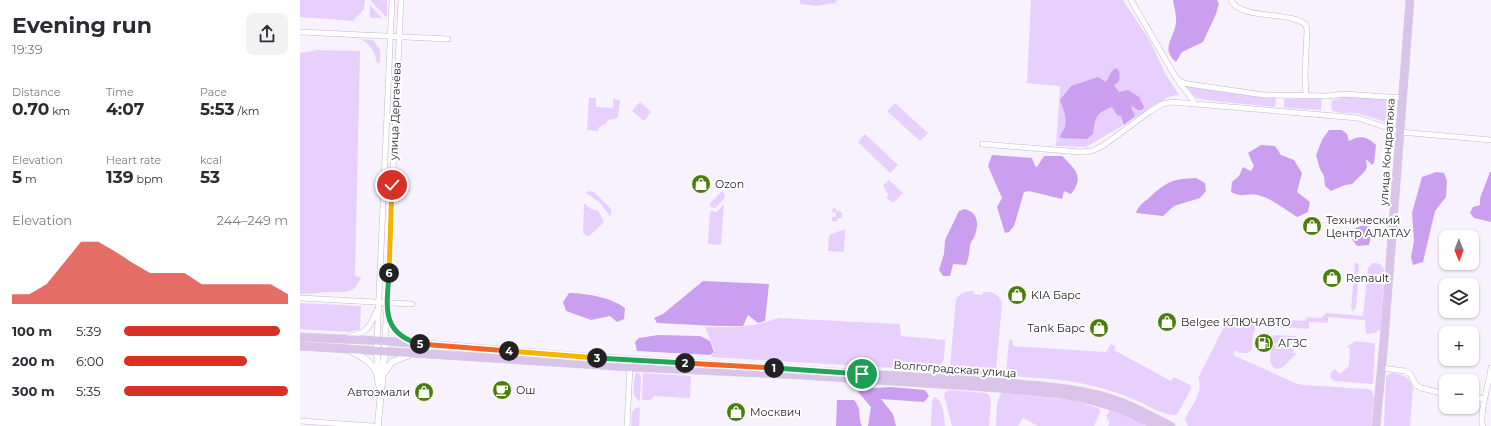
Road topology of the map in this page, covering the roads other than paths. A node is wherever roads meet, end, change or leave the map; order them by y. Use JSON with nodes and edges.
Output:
{"nodes":[{"id":1,"x":392,"y":0,"type":"edge"},
{"id":2,"x":400,"y":0,"type":"edge"},
{"id":3,"x":1131,"y":0,"type":"edge"},
{"id":4,"x":1231,"y":0,"type":"edge"},
{"id":5,"x":1410,"y":0,"type":"edge"},
{"id":6,"x":300,"y":32,"type":"edge"},
{"id":7,"x":390,"y":36,"type":"junction"},
{"id":8,"x":399,"y":36,"type":"junction"},
{"id":9,"x":448,"y":39,"type":"dead end"},
{"id":10,"x":1179,"y":82,"type":"junction"},
{"id":11,"x":1306,"y":96,"type":"junction"},
{"id":12,"x":1403,"y":98,"type":"junction"},
{"id":13,"x":1195,"y":103,"type":"junction"},
{"id":14,"x":1400,"y":132,"type":"junction"},
{"id":15,"x":1491,"y":140,"type":"edge"},
{"id":16,"x":982,"y":144,"type":"dead end"},
{"id":17,"x":300,"y":298,"type":"edge"},
{"id":18,"x":378,"y":304,"type":"junction"},
{"id":19,"x":387,"y":304,"type":"junction"},
{"id":20,"x":412,"y":304,"type":"dead end"},
{"id":21,"x":300,"y":337,"type":"edge"},
{"id":22,"x":338,"y":339,"type":"junction"},
{"id":23,"x":381,"y":341,"type":"junction"},
{"id":24,"x":421,"y":344,"type":"junction"},
{"id":25,"x":300,"y":346,"type":"edge"},
{"id":26,"x":346,"y":349,"type":"junction"},
{"id":27,"x":381,"y":351,"type":"junction"},
{"id":28,"x":418,"y":353,"type":"junction"},
{"id":29,"x":630,"y":367,"type":"junction"},
{"id":30,"x":1382,"y":368,"type":"junction"},
{"id":31,"x":1491,"y":368,"type":"edge"},
{"id":32,"x":728,"y":369,"type":"junction"},
{"id":33,"x":380,"y":377,"type":"junction"},
{"id":34,"x":1439,"y":392,"type":"edge"},
{"id":35,"x":1479,"y":398,"type":"edge"},
{"id":36,"x":1484,"y":399,"type":"junction"},
{"id":37,"x":300,"y":421,"type":"edge"},
{"id":38,"x":1482,"y":425,"type":"edge"},
{"id":39,"x":373,"y":426,"type":"edge"},
{"id":40,"x":378,"y":426,"type":"edge"},
{"id":41,"x":627,"y":426,"type":"edge"},
{"id":42,"x":1157,"y":426,"type":"edge"},
{"id":43,"x":1171,"y":426,"type":"edge"},
{"id":44,"x":1376,"y":426,"type":"edge"}],
"edges":[{"from":1,"to":7,"type":"street","name":"улица Дергачёва"},
{"from":2,"to":8,"type":"street","name":"улица Дергачёва"},
{"from":3,"to":10,"type":"street"},
{"from":4,"to":11,"type":"street"},
{"from":5,"to":12,"type":"main road","name":"улица Кондратюка"},
{"from":6,"to":7,"type":"street"},
{"from":7,"to":8,"type":"street"},
{"from":7,"to":18,"type":"street","name":"улица Дергачёва"},
{"from":8,"to":9,"type":"street"},
{"from":8,"to":19,"type":"street","name":"улица Дергачёва"},
{"from":10,"to":11,"type":"street"},
{"from":10,"to":13,"type":"street"},
{"from":11,"to":12,"type":"street"},
{"from":12,"to":14,"type":"main road","name":"улица Кондратюка"},
{"from":13,"to":14,"type":"street"},
{"from":13,"to":16,"type":"street"},
{"from":14,"to":15,"type":"street"},
{"from":14,"to":30,"type":"main road","name":"улица Кондратюка"},
{"from":17,"to":18,"type":"street"},
{"from":18,"to":19,"type":"street"},
{"from":18,"to":22,"type":"street"},
{"from":18,"to":23,"type":"street","name":"улица Дергачёва"},
{"from":19,"to":20,"type":"street"},
{"from":19,"to":23,"type":"street","name":"улица Дергачёва"},
{"from":19,"to":24,"type":"street"},
{"from":21,"to":22,"type":"main road","name":"Волгоградская улица"},
{"from":22,"to":23,"type":"main road","name":"Волгоградская улица"},
{"from":23,"to":24,"type":"main road","name":"Волгоградская улица"},
{"from":23,"to":27,"type":"street","name":"улица Дергачёва"},
{"from":24,"to":32,"type":"main road","name":"Волгоградская улица"},
{"from":25,"to":26,"type":"main road","name":"Волгоградская улица"},
{"from":26,"to":27,"type":"main road","name":"Волгоградская улица"},
{"from":26,"to":33,"type":"street"},
{"from":27,"to":28,"type":"main road","name":"Волгоградская улица"},
{"from":27,"to":33,"type":"street","name":"улица Дергачёва"},
{"from":28,"to":29,"type":"main road","name":"Волгоградская улица"},
{"from":28,"to":33,"type":"street"},
{"from":29,"to":32,"type":"main road","name":"Волгоградская улица"},
{"from":29,"to":41,"type":"street"},
{"from":30,"to":34,"type":"street"},
{"from":30,"to":44,"type":"main road","name":"улица Кондратюка"},
{"from":31,"to":36,"type":"street"},
{"from":32,"to":42,"type":"main road","name":"Волгоградская улица"},
{"from":32,"to":43,"type":"main road","name":"Волгоградская улица"},
{"from":33,"to":40,"type":"street","name":"улица Дергачёва"},
{"from":35,"to":36,"type":"street"},
{"from":36,"to":38,"type":"street"},
{"from":37,"to":39,"type":"street"}]}
